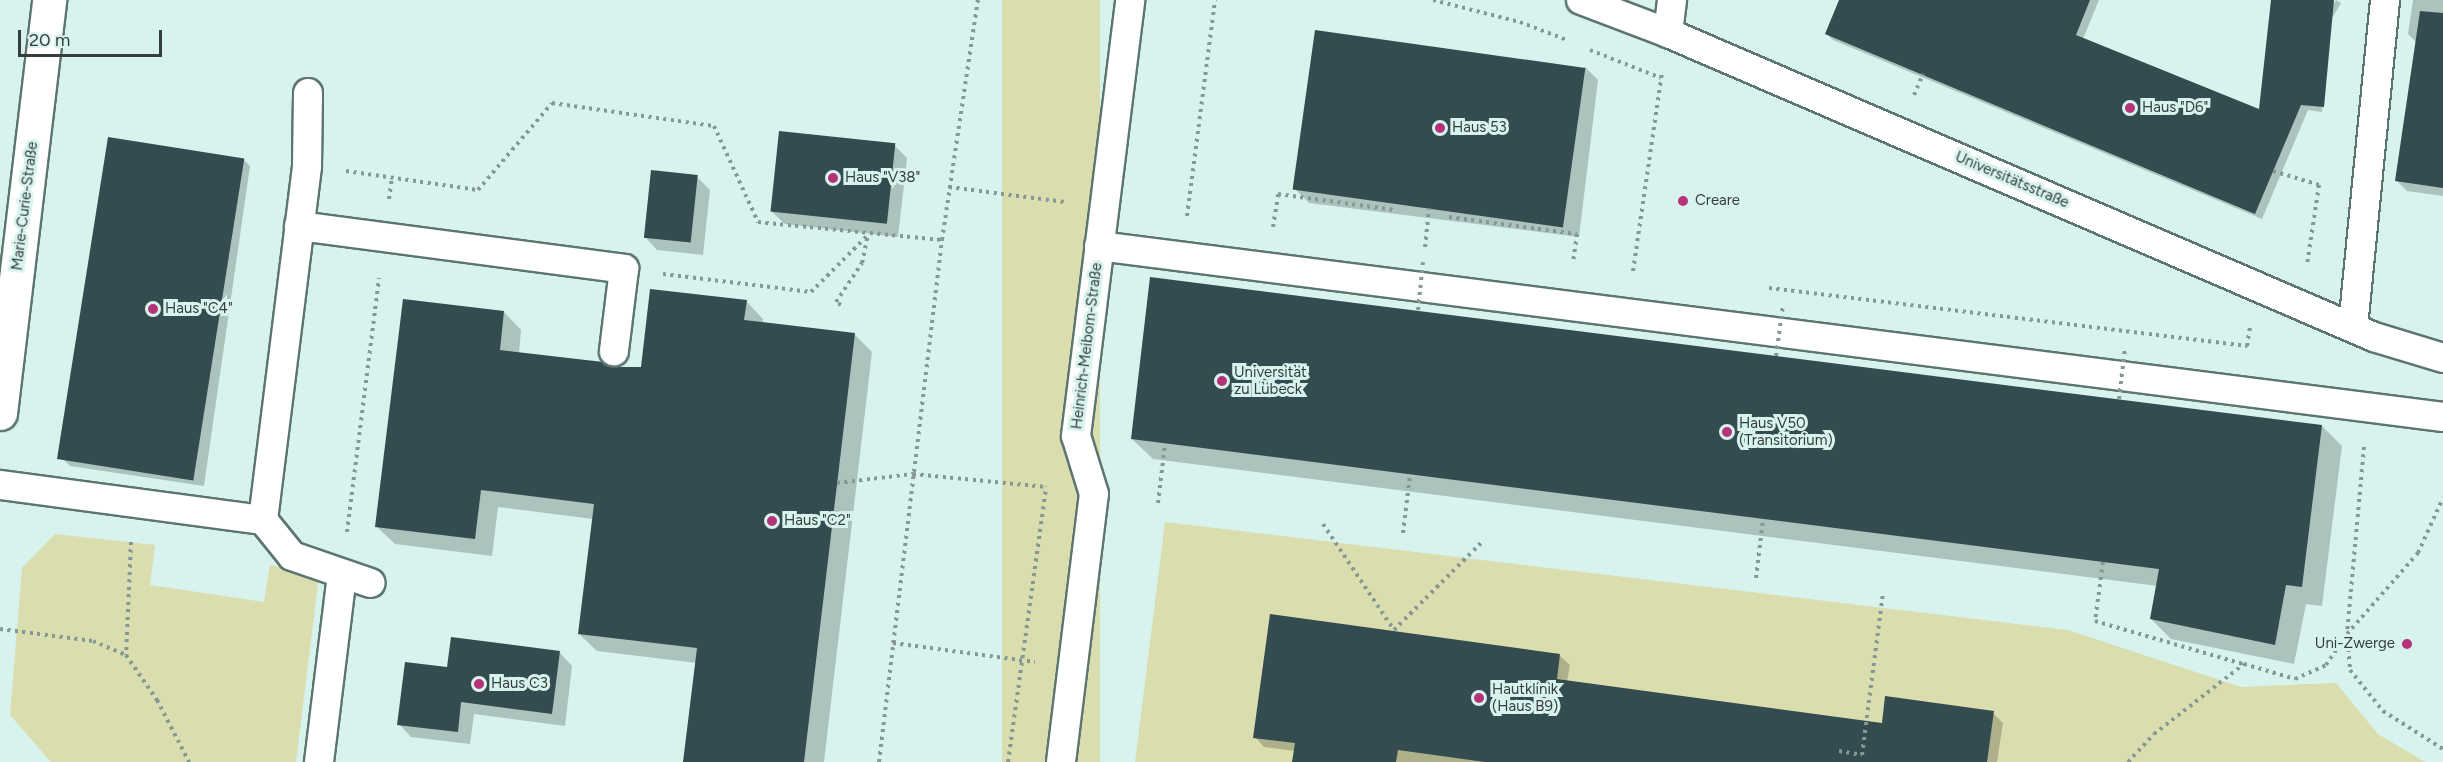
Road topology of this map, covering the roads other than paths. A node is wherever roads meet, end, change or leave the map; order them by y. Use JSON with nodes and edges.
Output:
{"nodes":[{"id":1,"x":49,"y":0,"type":"edge"},
{"id":2,"x":1130,"y":0,"type":"edge"},
{"id":3,"x":1581,"y":0,"type":"edge"},
{"id":4,"x":1672,"y":0,"type":"edge"},
{"id":5,"x":2385,"y":0,"type":"edge"},
{"id":6,"x":1668,"y":33,"type":"junction"},
{"id":7,"x":308,"y":93,"type":"dead end"},
{"id":8,"x":299,"y":226,"type":"junction"},
{"id":9,"x":1099,"y":246,"type":"junction"},
{"id":10,"x":2353,"y":327,"type":"junction"},
{"id":11,"x":614,"y":351,"type":"dead end"},
{"id":12,"x":2443,"y":358,"type":"edge"},
{"id":13,"x":0,"y":413,"type":"edge"},
{"id":14,"x":2443,"y":417,"type":"edge"},
{"id":15,"x":0,"y":485,"type":"edge"},
{"id":16,"x":263,"y":520,"type":"junction"},
{"id":17,"x":342,"y":575,"type":"junction"},
{"id":18,"x":371,"y":583,"type":"dead end"},
{"id":19,"x":319,"y":762,"type":"edge"},
{"id":20,"x":1061,"y":762,"type":"edge"}],
"edges":[{"from":1,"to":13,"type":"street","name":"Marie-Curie-Straße"},
{"from":2,"to":9,"type":"lane","name":"Heinrich-Meibom-Straße"},
{"from":3,"to":6,"type":"lane","name":"Universitätsstraße"},
{"from":4,"to":6,"type":"lane"},
{"from":5,"to":10,"type":"lane"},
{"from":6,"to":10,"type":"lane","name":"Universitätsstraße"},
{"from":7,"to":8,"type":"lane"},
{"from":8,"to":11,"type":"lane"},
{"from":8,"to":16,"type":"lane"},
{"from":9,"to":14,"type":"lane"},
{"from":9,"to":20,"type":"lane","name":"Heinrich-Meibom-Straße"},
{"from":10,"to":12,"type":"lane","name":"Universitätsstraße"},
{"from":15,"to":16,"type":"lane"},
{"from":16,"to":17,"type":"lane"},
{"from":17,"to":18,"type":"lane"},
{"from":17,"to":19,"type":"lane"}]}
